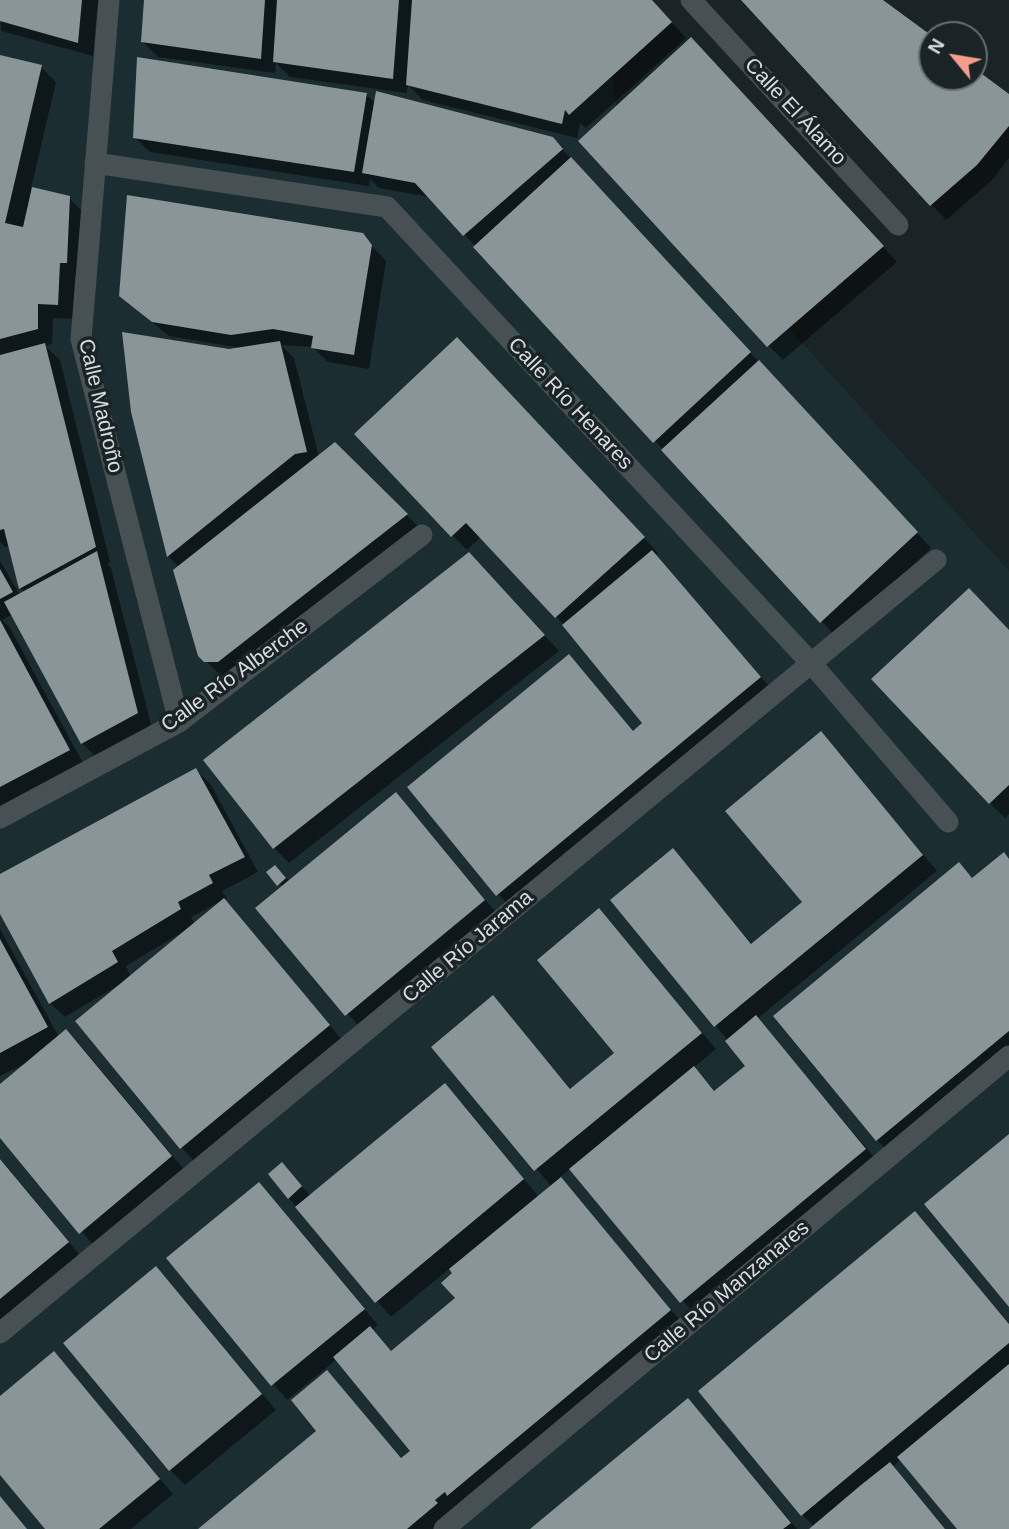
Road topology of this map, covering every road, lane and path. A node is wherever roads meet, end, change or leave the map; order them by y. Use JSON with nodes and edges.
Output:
{"nodes":[{"id":1,"x":109,"y":0,"type":"edge"},
{"id":2,"x":691,"y":0,"type":"edge"},
{"id":3,"x":95,"y":163,"type":"junction"},
{"id":4,"x":898,"y":225,"type":"dead end"},
{"id":5,"x":422,"y":536,"type":"dead end"},
{"id":6,"x":936,"y":560,"type":"dead end"},
{"id":7,"x":811,"y":663,"type":"junction"},
{"id":8,"x":178,"y":722,"type":"junction"},
{"id":9,"x":0,"y":818,"type":"edge"},
{"id":10,"x":948,"y":822,"type":"dead end"},
{"id":11,"x":1009,"y":1056,"type":"edge"},
{"id":12,"x":0,"y":1334,"type":"edge"},
{"id":13,"x":444,"y":1529,"type":"edge"}],
"edges":[{"from":1,"to":3,"type":"street","name":"Calle Madroño"},
{"from":2,"to":4,"type":"street","name":"Calle El Álamo"},
{"from":3,"to":7,"type":"street","name":"Calle Río Henares"},
{"from":3,"to":8,"type":"street","name":"Calle Madroño"},
{"from":5,"to":8,"type":"street","name":"Calle Río Alberche"},
{"from":6,"to":7,"type":"street","name":"Calle Río Jarama"},
{"from":7,"to":10,"type":"street","name":"Calle Río Henares"},
{"from":7,"to":12,"type":"street","name":"Calle Río Jarama"},
{"from":8,"to":9,"type":"street","name":"Calle Río Alberche"},
{"from":11,"to":13,"type":"street","name":"Calle Río Manzanares"}]}
